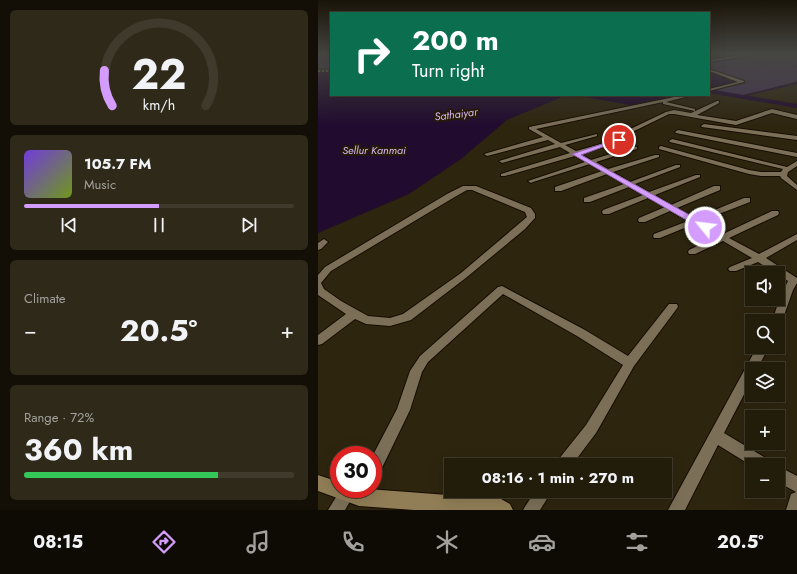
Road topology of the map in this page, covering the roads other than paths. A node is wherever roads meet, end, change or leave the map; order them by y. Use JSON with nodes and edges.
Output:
{"nodes":[{"id":1,"x":730,"y":78,"type":"edge"},
{"id":2,"x":710,"y":90,"type":"edge"},
{"id":3,"x":687,"y":96,"type":"edge"},
{"id":4,"x":661,"y":102,"type":"junction"},
{"id":5,"x":717,"y":102,"type":"dead end"},
{"id":6,"x":700,"y":112,"type":"junction"},
{"id":7,"x":692,"y":115,"type":"junction"},
{"id":8,"x":797,"y":117,"type":"edge"},
{"id":9,"x":704,"y":126,"type":"dead end"},
{"id":10,"x":797,"y":131,"type":"edge"},
{"id":11,"x":678,"y":132,"type":"dead end"},
{"id":12,"x":595,"y":135,"type":"dead end"},
{"id":13,"x":548,"y":138,"type":"junction"},
{"id":14,"x":797,"y":138,"type":"edge"},
{"id":15,"x":672,"y":141,"type":"dead end"},
{"id":16,"x":560,"y":145,"type":"junction"},
{"id":17,"x":635,"y":148,"type":"dead end"},
{"id":18,"x":661,"y":148,"type":"dead end"},
{"id":19,"x":487,"y":154,"type":"dead end"},
{"id":20,"x":576,"y":154,"type":"junction"},
{"id":21,"x":797,"y":155,"type":"edge"},
{"id":22,"x":657,"y":156,"type":"dead end"},
{"id":23,"x":502,"y":160,"type":"dead end"},
{"id":24,"x":590,"y":162,"type":"junction"},
{"id":25,"x":797,"y":163,"type":"edge"},
{"id":26,"x":678,"y":166,"type":"dead end"},
{"id":27,"x":786,"y":171,"type":"junction"},
{"id":28,"x":607,"y":172,"type":"junction"},
{"id":29,"x":503,"y":175,"type":"dead end"},
{"id":30,"x":698,"y":176,"type":"dead end"},
{"id":31,"x":531,"y":181,"type":"dead end"},
{"id":32,"x":628,"y":184,"type":"junction"},
{"id":33,"x":717,"y":188,"type":"dead end"},
{"id":34,"x":797,"y":188,"type":"edge"},
{"id":35,"x":558,"y":189,"type":"dead end"},
{"id":36,"x":648,"y":195,"type":"junction"},
{"id":37,"x":587,"y":200,"type":"dead end"},
{"id":38,"x":747,"y":200,"type":"dead end"},
{"id":39,"x":670,"y":207,"type":"junction"},
{"id":40,"x":606,"y":212,"type":"dead end"},
{"id":41,"x":775,"y":213,"type":"dead end"},
{"id":42,"x":642,"y":220,"type":"dead end"},
{"id":43,"x":695,"y":222,"type":"junction"},
{"id":44,"x":657,"y":236,"type":"dead end"},
{"id":45,"x":797,"y":237,"type":"edge"},
{"id":46,"x":724,"y":238,"type":"junction"},
{"id":47,"x":692,"y":252,"type":"dead end"},
{"id":48,"x":759,"y":258,"type":"junction"},
{"id":49,"x":733,"y":269,"type":"dead end"},
{"id":50,"x":796,"y":279,"type":"edge"},
{"id":51,"x":318,"y":281,"type":"edge"},
{"id":52,"x":318,"y":286,"type":"edge"},
{"id":53,"x":673,"y":307,"type":"dead end"},
{"id":54,"x":355,"y":314,"type":"junction"},
{"id":55,"x":779,"y":314,"type":"edge"},
{"id":56,"x":318,"y":341,"type":"edge"},
{"id":57,"x":759,"y":354,"type":"edge"},
{"id":58,"x":630,"y":363,"type":"junction"},
{"id":59,"x":716,"y":436,"type":"junction"},
{"id":60,"x":382,"y":453,"type":"edge"},
{"id":61,"x":568,"y":458,"type":"edge"},
{"id":62,"x":752,"y":458,"type":"edge"},
{"id":63,"x":785,"y":478,"type":"edge"},
{"id":64,"x":318,"y":483,"type":"edge"},
{"id":65,"x":797,"y":485,"type":"edge"},
{"id":66,"x":330,"y":486,"type":"edge"},
{"id":67,"x":382,"y":497,"type":"edge"},
{"id":68,"x":351,"y":498,"type":"edge"},
{"id":69,"x":539,"y":498,"type":"edge"},
{"id":70,"x":797,"y":500,"type":"edge"},
{"id":71,"x":454,"y":508,"type":"edge"},
{"id":72,"x":336,"y":510,"type":"edge"},
{"id":73,"x":504,"y":510,"type":"edge"},
{"id":74,"x":531,"y":510,"type":"edge"},
{"id":75,"x":676,"y":510,"type":"edge"},
{"id":76,"x":794,"y":510,"type":"edge"}],
"edges":[{"from":1,"to":2,"type":"street"},
{"from":3,"to":4,"type":"street"},
{"from":4,"to":6,"type":"street"},
{"from":4,"to":13,"type":"street"},
{"from":5,"to":6,"type":"street"},
{"from":6,"to":7,"type":"street"},
{"from":7,"to":8,"type":"street"},
{"from":7,"to":20,"type":"street"},
{"from":9,"to":14,"type":"street"},
{"from":10,"to":14,"type":"street"},
{"from":11,"to":21,"type":"street"},
{"from":12,"to":16,"type":"street"},
{"from":13,"to":16,"type":"street"},
{"from":13,"to":19,"type":"street"},
{"from":15,"to":27,"type":"street"},
{"from":16,"to":20,"type":"street"},
{"from":16,"to":23,"type":"street"},
{"from":17,"to":24,"type":"street"},
{"from":18,"to":27,"type":"street"},
{"from":20,"to":24,"type":"street"},
{"from":20,"to":29,"type":"street"},
{"from":22,"to":28,"type":"street"},
{"from":24,"to":28,"type":"street"},
{"from":24,"to":31,"type":"street"},
{"from":25,"to":27,"type":"street"},
{"from":26,"to":32,"type":"street"},
{"from":27,"to":34,"type":"street"},
{"from":28,"to":32,"type":"street"},
{"from":28,"to":35,"type":"street"},
{"from":30,"to":36,"type":"street"},
{"from":32,"to":36,"type":"street"},
{"from":32,"to":37,"type":"street"},
{"from":33,"to":39,"type":"street"},
{"from":36,"to":39,"type":"street"},
{"from":36,"to":40,"type":"street"},
{"from":38,"to":43,"type":"street"},
{"from":39,"to":42,"type":"street"},
{"from":39,"to":43,"type":"street"},
{"from":41,"to":46,"type":"street"},
{"from":43,"to":44,"type":"street"},
{"from":43,"to":46,"type":"street"},
{"from":45,"to":48,"type":"street"},
{"from":46,"to":47,"type":"street"},
{"from":46,"to":48,"type":"street"},
{"from":48,"to":49,"type":"street"},
{"from":48,"to":50,"type":"street"},
{"from":50,"to":55,"type":"street"},
{"from":51,"to":54,"type":"street"},
{"from":52,"to":54,"type":"street"},
{"from":53,"to":58,"type":"street"},
{"from":54,"to":56,"type":"street"},
{"from":57,"to":59,"type":"street"},
{"from":58,"to":60,"type":"street"},
{"from":58,"to":61,"type":"street"},
{"from":59,"to":62,"type":"street"},
{"from":59,"to":75,"type":"street"},
{"from":63,"to":65,"type":"street"},
{"from":64,"to":66,"type":"main road"},
{"from":67,"to":71,"type":"main road"},
{"from":68,"to":72,"type":"street"},
{"from":69,"to":74,"type":"street"},
{"from":70,"to":76,"type":"street"},
{"from":71,"to":73,"type":"main road"}]}
